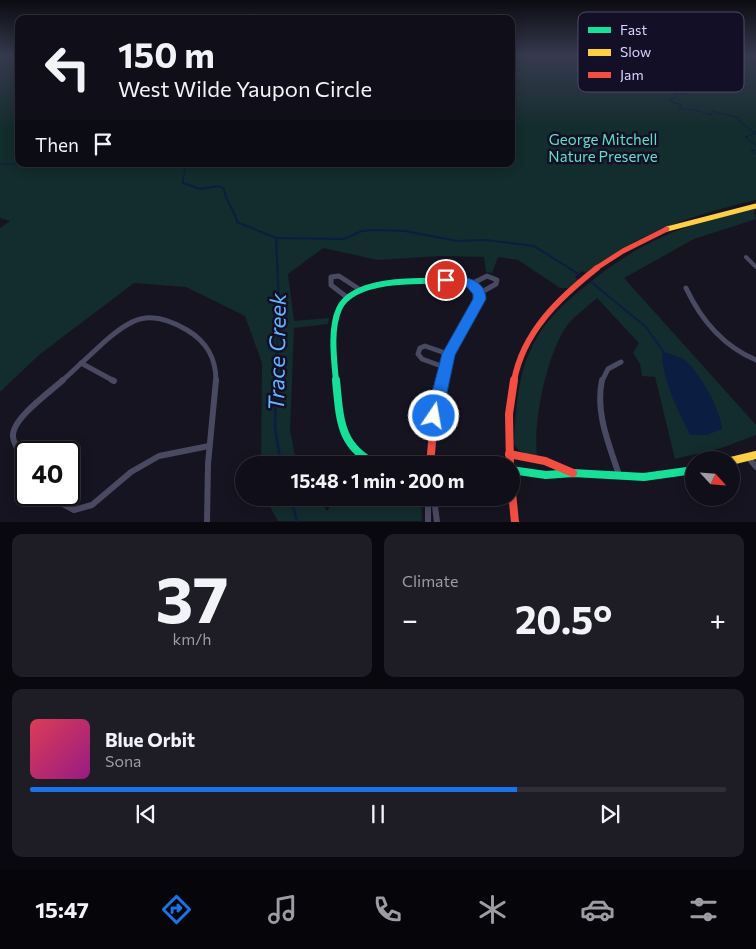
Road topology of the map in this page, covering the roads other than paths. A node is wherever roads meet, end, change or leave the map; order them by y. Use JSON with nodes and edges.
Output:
{"nodes":[{"id":1,"x":756,"y":206,"type":"edge"},
{"id":2,"x":746,"y":257,"type":"dead end"},
{"id":3,"x":756,"y":267,"type":"edge"},
{"id":4,"x":471,"y":284,"type":"junction"},
{"id":5,"x":686,"y":288,"type":"dead end"},
{"id":6,"x":359,"y":289,"type":"junction"},
{"id":7,"x":480,"y":293,"type":"junction"},
{"id":8,"x":348,"y":298,"type":"junction"},
{"id":9,"x":448,"y":354,"type":"junction"},
{"id":10,"x":756,"y":360,"type":"edge"},
{"id":11,"x":621,"y":362,"type":"dead end"},
{"id":12,"x":81,"y":363,"type":"junction"},
{"id":13,"x":444,"y":367,"type":"junction"},
{"id":14,"x":114,"y":381,"type":"dead end"},
{"id":15,"x":15,"y":444,"type":"edge"},
{"id":16,"x":209,"y":446,"type":"junction"},
{"id":17,"x":509,"y":454,"type":"joint"},
{"id":18,"x":756,"y":455,"type":"edge"},
{"id":19,"x":364,"y":456,"type":"edge"},
{"id":20,"x":431,"y":456,"type":"edge"},
{"id":21,"x":748,"y":457,"type":"junction"},
{"id":22,"x":740,"y":459,"type":"edge"},
{"id":23,"x":756,"y":466,"type":"edge"},
{"id":24,"x":520,"y":471,"type":"edge"},
{"id":25,"x":685,"y":471,"type":"edge"},
{"id":26,"x":573,"y":473,"type":"junction"},
{"id":27,"x":620,"y":476,"type":"junction"},
{"id":28,"x":67,"y":506,"type":"edge"},
{"id":29,"x":428,"y":506,"type":"edge"},
{"id":30,"x":435,"y":506,"type":"edge"},
{"id":31,"x":513,"y":506,"type":"edge"},
{"id":32,"x":207,"y":522,"type":"edge"},
{"id":33,"x":428,"y":522,"type":"edge"},
{"id":34,"x":437,"y":522,"type":"edge"},
{"id":35,"x":515,"y":522,"type":"edge"}],
"edges":[{"from":1,"to":17,"type":"street"},
{"from":2,"to":3,"type":"street"},
{"from":4,"to":6,"type":"street"},
{"from":4,"to":7,"type":"street"},
{"from":4,"to":7,"type":"street"},
{"from":5,"to":10,"type":"street"},
{"from":6,"to":8,"type":"street"},
{"from":6,"to":8,"type":"street"},
{"from":7,"to":9,"type":"street"},
{"from":8,"to":19,"type":"street"},
{"from":9,"to":13,"type":"street"},
{"from":9,"to":13,"type":"street"},
{"from":11,"to":27,"type":"street"},
{"from":12,"to":14,"type":"street"},
{"from":12,"to":15,"type":"street"},
{"from":12,"to":16,"type":"street"},
{"from":13,"to":20,"type":"street"},
{"from":16,"to":28,"type":"street"},
{"from":16,"to":32,"type":"street"},
{"from":17,"to":26,"type":"street"},
{"from":18,"to":21,"type":"street"},
{"from":21,"to":22,"type":"street"},
{"from":21,"to":23,"type":"street"},
{"from":24,"to":26,"type":"street"},
{"from":25,"to":27,"type":"street"},
{"from":26,"to":27,"type":"street"},
{"from":29,"to":33,"type":"street"},
{"from":30,"to":34,"type":"street"},
{"from":31,"to":35,"type":"street"}]}
